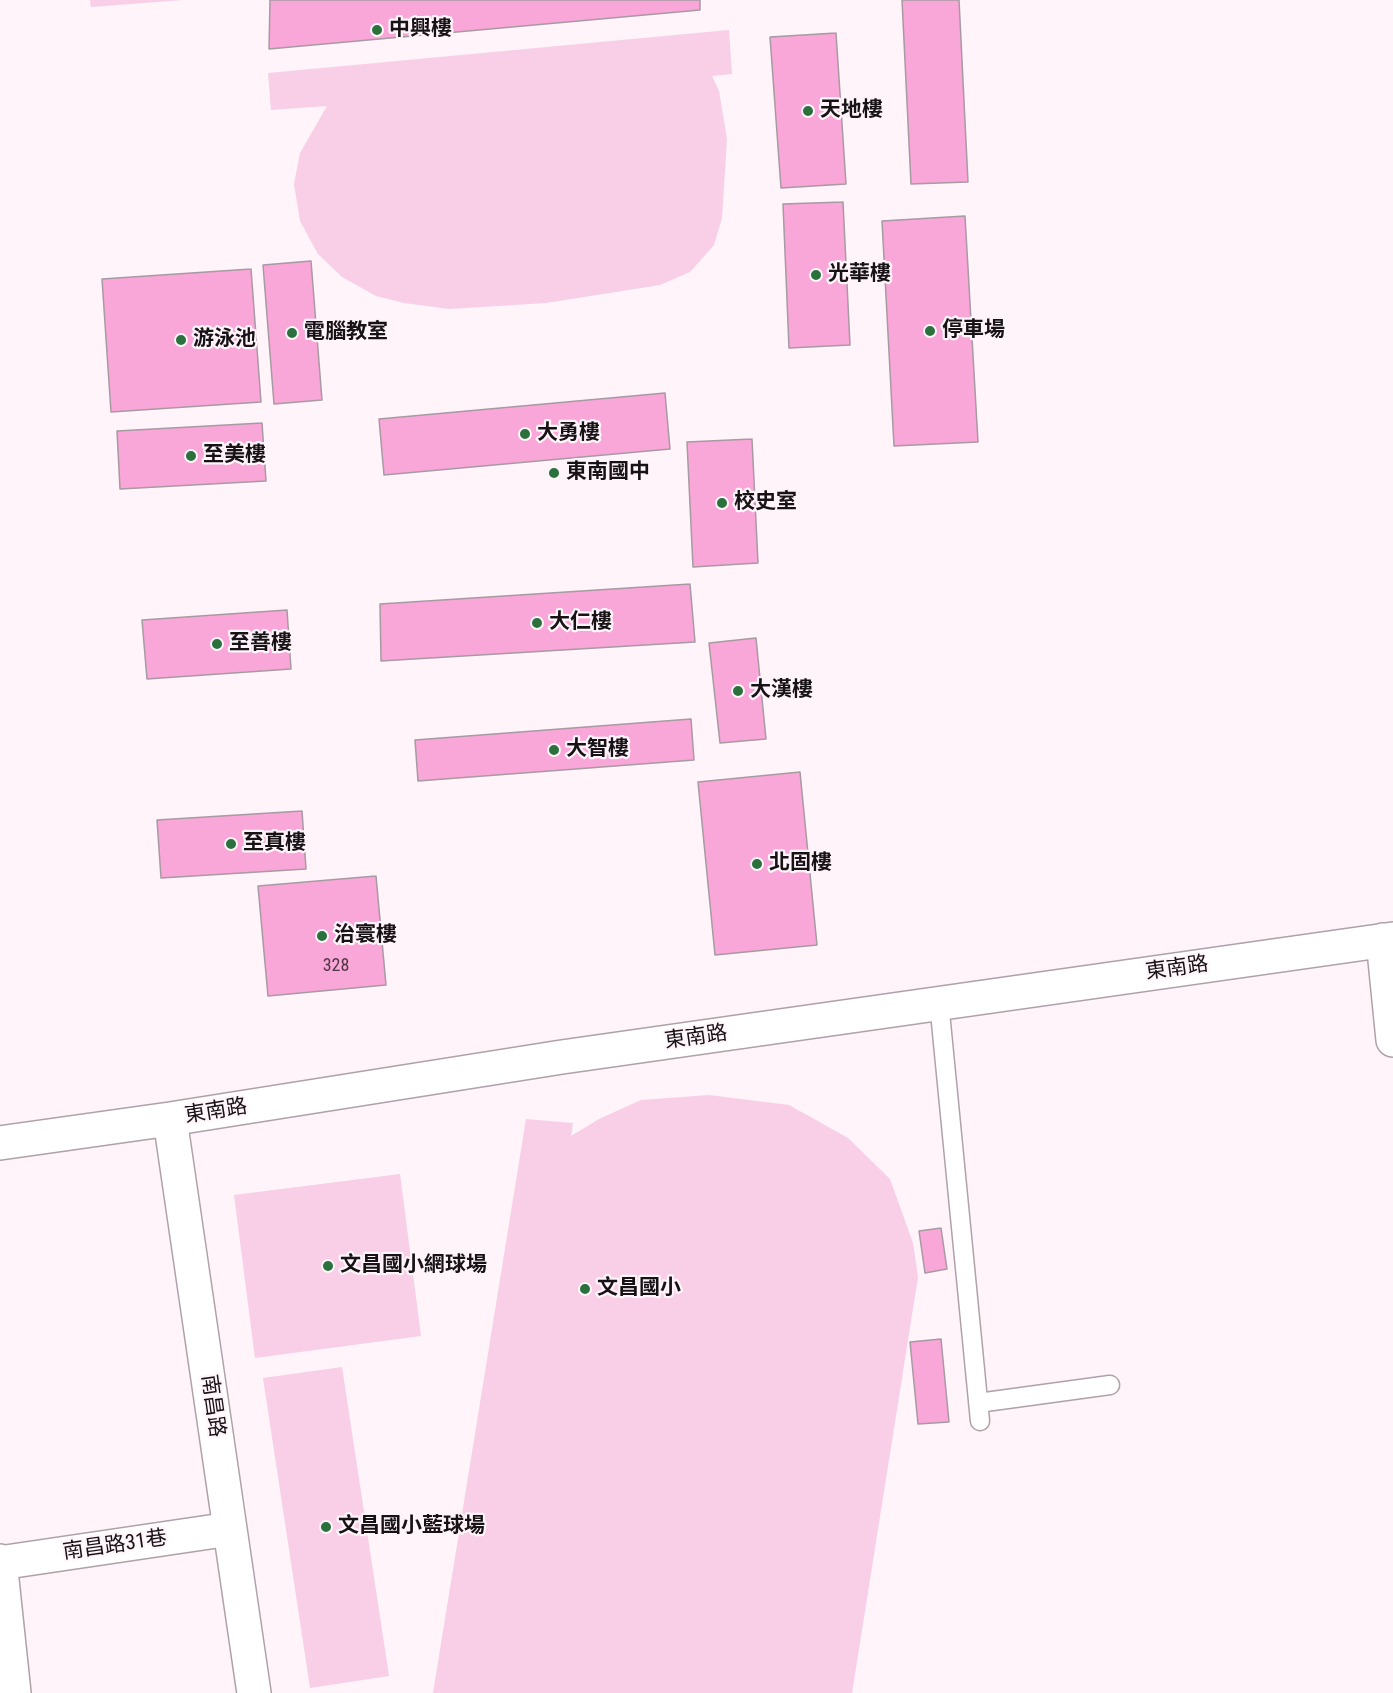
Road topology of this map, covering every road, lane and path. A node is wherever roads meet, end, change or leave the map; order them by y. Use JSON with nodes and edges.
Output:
{"nodes":[{"id":1,"x":1388,"y":940,"type":"edge"},
{"id":2,"x":939,"y":1002,"type":"junction"},
{"id":3,"x":1393,"y":1040,"type":"edge"},
{"id":4,"x":170,"y":1119,"type":"junction"},
{"id":5,"x":0,"y":1143,"type":"edge"},
{"id":6,"x":1110,"y":1385,"type":"dead end"},
{"id":7,"x":230,"y":1529,"type":"junction"},
{"id":8,"x":0,"y":1562,"type":"edge"},
{"id":9,"x":14,"y":1693,"type":"edge"},
{"id":10,"x":254,"y":1693,"type":"edge"}],
"edges":[{"from":1,"to":2,"type":"street","name":"東南路"},
{"from":1,"to":3,"type":"street"},
{"from":2,"to":4,"type":"street","name":"東南路"},
{"from":2,"to":6,"type":"lane"},
{"from":4,"to":5,"type":"street","name":"東南路"},
{"from":4,"to":7,"type":"street","name":"南昌路"},
{"from":7,"to":8,"type":"street","name":"南昌路31巷"},
{"from":7,"to":10,"type":"street","name":"南昌路"},
{"from":8,"to":9,"type":"street"}]}
